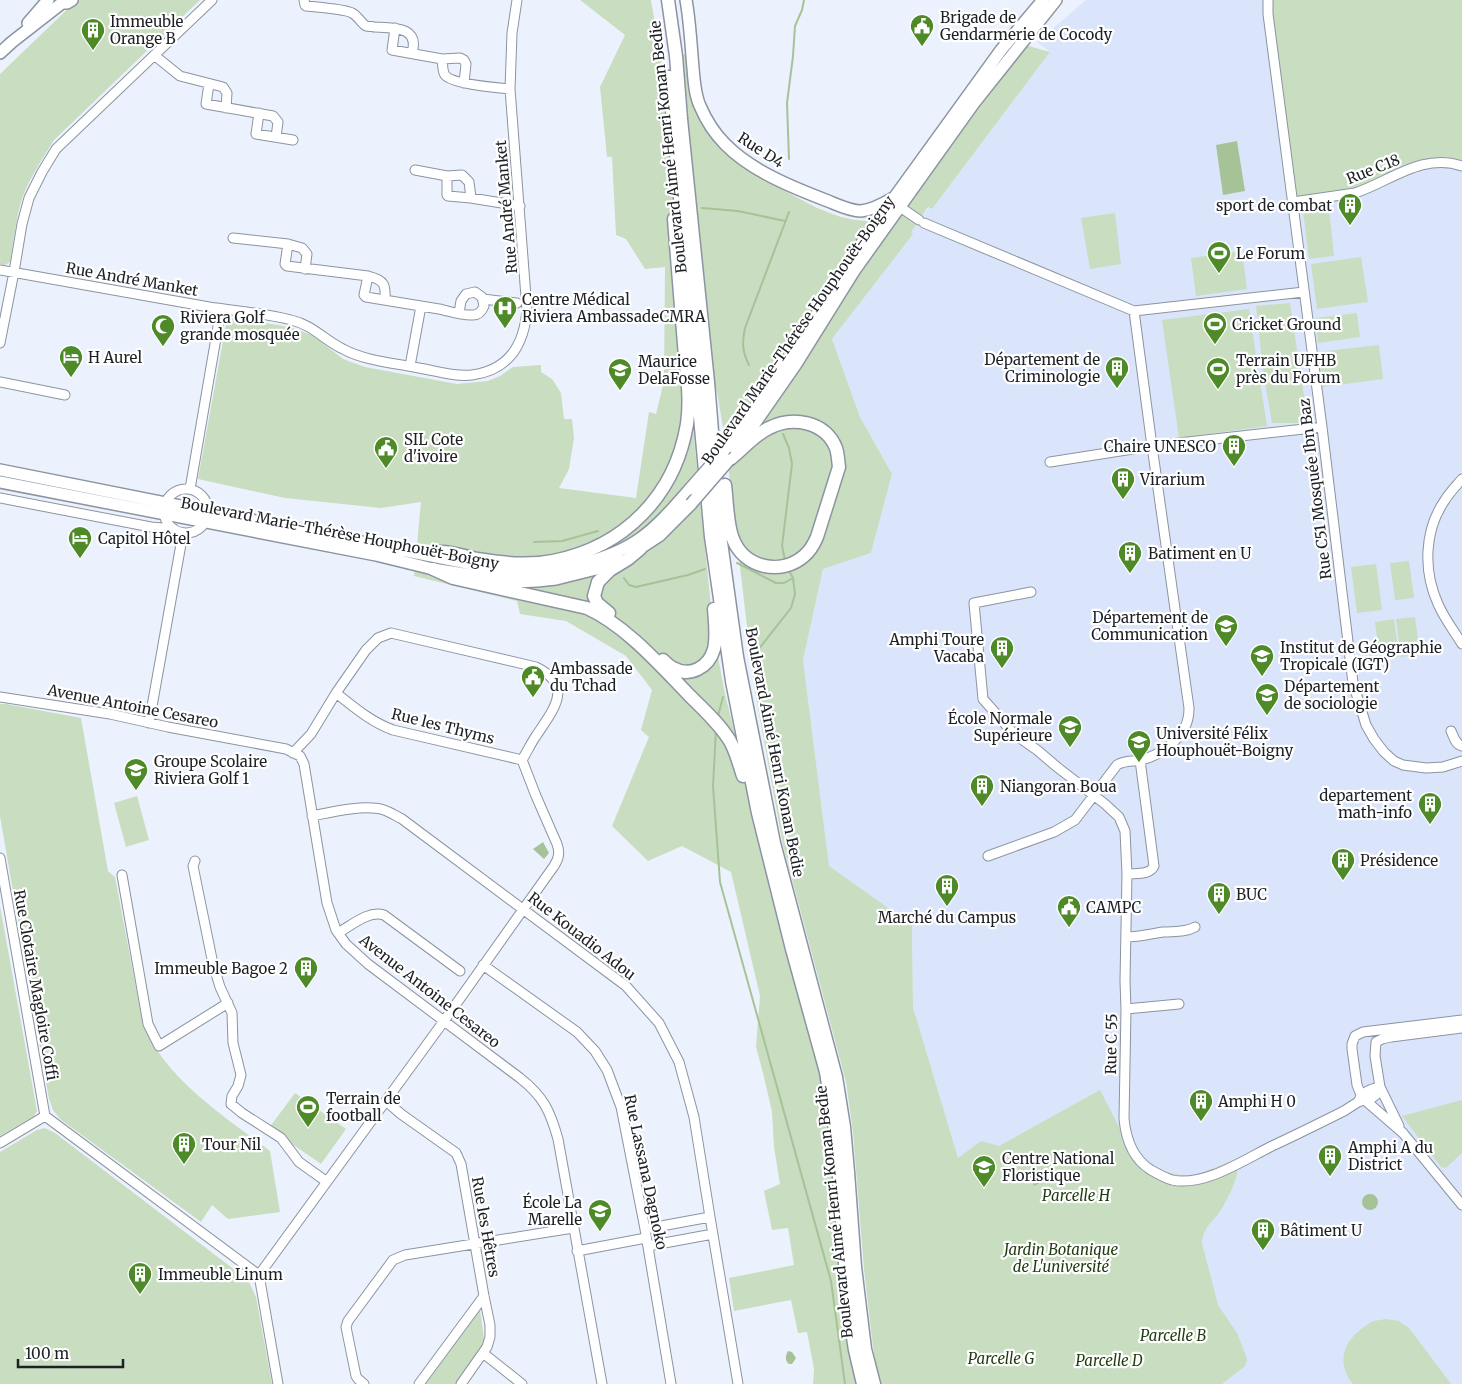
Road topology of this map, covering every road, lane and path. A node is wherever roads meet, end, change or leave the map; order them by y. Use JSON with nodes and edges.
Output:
{"nodes":[{"id":1,"x":48,"y":0,"type":"edge"},
{"id":2,"x":212,"y":0,"type":"edge"},
{"id":3,"x":304,"y":0,"type":"edge"},
{"id":4,"x":517,"y":0,"type":"edge"},
{"id":5,"x":660,"y":0,"type":"edge"},
{"id":6,"x":668,"y":0,"type":"edge"},
{"id":7,"x":686,"y":0,"type":"edge"},
{"id":8,"x":1043,"y":0,"type":"edge"},
{"id":9,"x":1056,"y":0,"type":"edge"},
{"id":10,"x":1268,"y":0,"type":"edge"},
{"id":11,"x":63,"y":1,"type":"edge"},
{"id":12,"x":321,"y":4,"type":"edge"},
{"id":13,"x":395,"y":28,"type":"junction"},
{"id":14,"x":5,"y":45,"type":"edge"},
{"id":15,"x":412,"y":53,"type":"junction"},
{"id":16,"x":154,"y":55,"type":"junction"},
{"id":17,"x":442,"y":59,"type":"junction"},
{"id":18,"x":464,"y":83,"type":"junction"},
{"id":19,"x":209,"y":84,"type":"junction"},
{"id":20,"x":510,"y":89,"type":"junction"},
{"id":21,"x":226,"y":108,"type":"junction"},
{"id":22,"x":259,"y":113,"type":"junction"},
{"id":23,"x":672,"y":120,"type":"junction"},
{"id":24,"x":276,"y":137,"type":"junction"},
{"id":25,"x":293,"y":140,"type":"dead end"},
{"id":26,"x":1462,"y":166,"type":"edge"},
{"id":27,"x":415,"y":170,"type":"dead end"},
{"id":28,"x":447,"y":176,"type":"junction"},
{"id":29,"x":896,"y":196,"type":"junction"},
{"id":30,"x":471,"y":198,"type":"junction"},
{"id":31,"x":1293,"y":202,"type":"junction"},
{"id":32,"x":520,"y":206,"type":"junction"},
{"id":33,"x":900,"y":208,"type":"junction"},
{"id":34,"x":233,"y":238,"type":"dead end"},
{"id":35,"x":288,"y":244,"type":"junction"},
{"id":36,"x":305,"y":268,"type":"junction"},
{"id":37,"x":0,"y":270,"type":"edge"},
{"id":38,"x":14,"y":272,"type":"junction"},
{"id":39,"x":368,"y":276,"type":"junction"},
{"id":40,"x":1304,"y":292,"type":"junction"},
{"id":41,"x":483,"y":299,"type":"junction"},
{"id":42,"x":385,"y":300,"type":"junction"},
{"id":43,"x":516,"y":303,"type":"dead end"},
{"id":44,"x":421,"y":306,"type":"junction"},
{"id":45,"x":221,"y":309,"type":"junction"},
{"id":46,"x":1134,"y":311,"type":"junction"},
{"id":47,"x":459,"y":313,"type":"junction"},
{"id":48,"x":0,"y":343,"type":"edge"},
{"id":49,"x":410,"y":366,"type":"junction"},
{"id":50,"x":0,"y":382,"type":"edge"},
{"id":51,"x":708,"y":382,"type":"junction"},
{"id":52,"x":66,"y":395,"type":"dead end"},
{"id":53,"x":1322,"y":427,"type":"junction"},
{"id":54,"x":1152,"y":446,"type":"junction"},
{"id":55,"x":728,"y":454,"type":"junction"},
{"id":56,"x":1050,"y":462,"type":"dead end"},
{"id":57,"x":0,"y":470,"type":"edge"},
{"id":58,"x":1462,"y":479,"type":"edge"},
{"id":59,"x":0,"y":482,"type":"edge"},
{"id":60,"x":190,"y":489,"type":"junction"},
{"id":61,"x":0,"y":498,"type":"edge"},
{"id":62,"x":165,"y":508,"type":"junction"},
{"id":63,"x":207,"y":517,"type":"junction"},
{"id":64,"x":178,"y":531,"type":"junction"},
{"id":65,"x":711,"y":537,"type":"junction"},
{"id":66,"x":640,"y":550,"type":"junction"},
{"id":67,"x":429,"y":555,"type":"junction"},
{"id":68,"x":433,"y":569,"type":"junction"},
{"id":69,"x":1031,"y":592,"type":"dead end"},
{"id":70,"x":1462,"y":644,"type":"edge"},
{"id":71,"x":736,"y":680,"type":"junction"},
{"id":72,"x":336,"y":693,"type":"junction"},
{"id":73,"x":0,"y":697,"type":"edge"},
{"id":74,"x":149,"y":723,"type":"junction"},
{"id":75,"x":1451,"y":731,"type":"dead end"},
{"id":76,"x":1462,"y":746,"type":"edge"},
{"id":77,"x":293,"y":753,"type":"junction"},
{"id":78,"x":522,"y":760,"type":"junction"},
{"id":79,"x":1140,"y":760,"type":"junction"},
{"id":80,"x":1462,"y":761,"type":"edge"},
{"id":81,"x":1094,"y":796,"type":"junction"},
{"id":82,"x":758,"y":813,"type":"junction"},
{"id":83,"x":312,"y":816,"type":"junction"},
{"id":84,"x":988,"y":856,"type":"dead end"},
{"id":85,"x":0,"y":858,"type":"edge"},
{"id":86,"x":195,"y":862,"type":"dead end"},
{"id":87,"x":1127,"y":874,"type":"junction"},
{"id":88,"x":122,"y":875,"type":"dead end"},
{"id":89,"x":524,"y":909,"type":"junction"},
{"id":90,"x":1195,"y":927,"type":"dead end"},
{"id":91,"x":338,"y":933,"type":"junction"},
{"id":92,"x":1126,"y":937,"type":"junction"},
{"id":93,"x":483,"y":965,"type":"junction"},
{"id":94,"x":460,"y":971,"type":"dead end"},
{"id":95,"x":228,"y":1003,"type":"junction"},
{"id":96,"x":1178,"y":1004,"type":"dead end"},
{"id":97,"x":1126,"y":1009,"type":"junction"},
{"id":98,"x":1462,"y":1020,"type":"edge"},
{"id":99,"x":444,"y":1021,"type":"junction"},
{"id":100,"x":1462,"y":1028,"type":"edge"},
{"id":101,"x":1381,"y":1089,"type":"junction"},
{"id":102,"x":1362,"y":1099,"type":"junction"},
{"id":103,"x":386,"y":1101,"type":"junction"},
{"id":104,"x":45,"y":1116,"type":"junction"},
{"id":105,"x":1403,"y":1133,"type":"junction"},
{"id":106,"x":0,"y":1143,"type":"edge"},
{"id":107,"x":327,"y":1182,"type":"junction"},
{"id":108,"x":1462,"y":1205,"type":"edge"},
{"id":109,"x":710,"y":1217,"type":"junction"},
{"id":110,"x":655,"y":1227,"type":"junction"},
{"id":111,"x":573,"y":1228,"type":"junction"},
{"id":112,"x":712,"y":1234,"type":"junction"},
{"id":113,"x":646,"y":1237,"type":"junction"},
{"id":114,"x":475,"y":1244,"type":"junction"},
{"id":115,"x":658,"y":1244,"type":"junction"},
{"id":116,"x":577,"y":1251,"type":"junction"},
{"id":117,"x":260,"y":1275,"type":"junction"},
{"id":118,"x":484,"y":1296,"type":"junction"},
{"id":119,"x":484,"y":1353,"type":"junction"},
{"id":120,"x":278,"y":1384,"type":"edge"},
{"id":121,"x":364,"y":1384,"type":"edge"},
{"id":122,"x":419,"y":1384,"type":"edge"},
{"id":123,"x":461,"y":1384,"type":"edge"},
{"id":124,"x":522,"y":1384,"type":"edge"},
{"id":125,"x":602,"y":1384,"type":"edge"},
{"id":126,"x":671,"y":1384,"type":"edge"},
{"id":127,"x":738,"y":1384,"type":"edge"},
{"id":128,"x":863,"y":1384,"type":"edge"},
{"id":129,"x":874,"y":1384,"type":"edge"}],
"edges":[{"from":1,"to":14,"type":"main road"},
{"from":2,"to":16,"type":"street"},
{"from":3,"to":12,"type":"street"},
{"from":4,"to":20,"type":"street","name":"Rue André Manket"},
{"from":5,"to":23,"type":"highway","name":"Boulevard Aimé Henri Konan Bedie"},
{"from":6,"to":51,"type":"highway","name":"Boulevard Aimé Henri Konan Bedie"},
{"from":7,"to":29,"type":"main road","name":"Rue D4"},
{"from":8,"to":29,"type":"main road","name":"Boulevard Marie-Thérèse Houphouët-Boigny"},
{"from":9,"to":33,"type":"main road","name":"Boulevard Marie-Thérèse Houphouët-Boigny"},
{"from":10,"to":31,"type":"street","name":"Rue C51 Mosquée Ibn Baz"},
{"from":11,"to":14,"type":"main road"},
{"from":12,"to":13,"type":"street"},
{"from":13,"to":15,"type":"street"},
{"from":13,"to":15,"type":"street"},
{"from":15,"to":17,"type":"street"},
{"from":16,"to":19,"type":"street"},
{"from":16,"to":38,"type":"street"},
{"from":17,"to":18,"type":"street"},
{"from":17,"to":18,"type":"street"},
{"from":18,"to":20,"type":"street"},
{"from":19,"to":21,"type":"street"},
{"from":19,"to":21,"type":"street"},
{"from":20,"to":32,"type":"street","name":"Rue André Manket"},
{"from":21,"to":22,"type":"street"},
{"from":22,"to":24,"type":"street"},
{"from":22,"to":24,"type":"street"},
{"from":23,"to":65,"type":"highway","name":"Boulevard Aimé Henri Konan Bedie"},
{"from":23,"to":67,"type":"highway"},
{"from":24,"to":25,"type":"street"},
{"from":26,"to":31,"type":"street","name":"Rue C18"},
{"from":27,"to":28,"type":"street"},
{"from":28,"to":30,"type":"street"},
{"from":28,"to":30,"type":"street"},
{"from":29,"to":55,"type":"main road","name":"Boulevard Marie-Thérèse Houphouët-Boigny"},
{"from":30,"to":32,"type":"street"},
{"from":31,"to":40,"type":"street","name":"Rue C51 Mosquée Ibn Baz"},
{"from":32,"to":49,"type":"street","name":"Rue André Manket"},
{"from":33,"to":46,"type":"street"},
{"from":33,"to":55,"type":"main road","name":"Boulevard Marie-Thérèse Houphouët-Boigny"},
{"from":34,"to":35,"type":"street"},
{"from":35,"to":36,"type":"street"},
{"from":35,"to":36,"type":"street"},
{"from":36,"to":39,"type":"street"},
{"from":37,"to":38,"type":"street","name":"Rue André Manket"},
{"from":38,"to":45,"type":"street","name":"Rue André Manket"},
{"from":38,"to":48,"type":"street"},
{"from":39,"to":42,"type":"street"},
{"from":39,"to":42,"type":"street"},
{"from":40,"to":46,"type":"street"},
{"from":40,"to":53,"type":"street","name":"Rue C51 Mosquée Ibn Baz"},
{"from":41,"to":43,"type":"street"},
{"from":41,"to":47,"type":"street"},
{"from":41,"to":47,"type":"street"},
{"from":42,"to":44,"type":"street"},
{"from":44,"to":47,"type":"street"},
{"from":44,"to":49,"type":"street"},
{"from":45,"to":49,"type":"street","name":"Rue André Manket"},
{"from":45,"to":60,"type":"street"},
{"from":46,"to":54,"type":"street"},
{"from":50,"to":52,"type":"street"},
{"from":51,"to":55,"type":"highway"},
{"from":51,"to":71,"type":"highway","name":"Boulevard Aimé Henri Konan Bedie"},
{"from":53,"to":54,"type":"street"},
{"from":53,"to":80,"type":"street","name":"Rue C51 Mosquée Ibn Baz"},
{"from":54,"to":56,"type":"street"},
{"from":54,"to":79,"type":"street"},
{"from":55,"to":66,"type":"main road","name":"Boulevard Marie-Thérèse Houphouët-Boigny","bridge":true},
{"from":55,"to":67,"type":"main road","name":"Boulevard Marie-Thérèse Houphouët-Boigny","bridge":true},
{"from":57,"to":62,"type":"main road","name":"Boulevard Marie-Thérèse Houphouët-Boigny"},
{"from":58,"to":70,"type":"street"},
{"from":59,"to":62,"type":"main road","name":"Boulevard Marie-Thérèse Houphouët-Boigny"},
{"from":60,"to":62,"type":"street"},
{"from":60,"to":63,"type":"street"},
{"from":61,"to":64,"type":"street"},
{"from":62,"to":63,"type":"main road","name":"Boulevard Marie-Thérèse Houphouët-Boigny"},
{"from":62,"to":64,"type":"street"},
{"from":63,"to":64,"type":"street"},
{"from":63,"to":67,"type":"main road","name":"Boulevard Marie-Thérèse Houphouët-Boigny"},
{"from":63,"to":68,"type":"main road","name":"Boulevard Marie-Thérèse Houphouët-Boigny"},
{"from":64,"to":74,"type":"street"},
{"from":65,"to":66,"type":"highway"},
{"from":65,"to":71,"type":"highway","name":"Boulevard Aimé Henri Konan Bedie"},
{"from":66,"to":68,"type":"main road","name":"Boulevard Marie-Thérèse Houphouët-Boigny"},
{"from":68,"to":82,"type":"highway"},
{"from":69,"to":81,"type":"street","name":"Rue C 55"},
{"from":71,"to":82,"type":"highway","name":"Boulevard Aimé Henri Konan Bedie"},
{"from":71,"to":129,"type":"highway","name":"Boulevard Aimé Henri Konan Bedie"},
{"from":72,"to":77,"type":"street"},
{"from":72,"to":78,"type":"street","name":"Rue les Thyms"},
{"from":72,"to":78,"type":"street"},
{"from":73,"to":74,"type":"street","name":"Avenue Antoine Cesareo"},
{"from":74,"to":77,"type":"street","name":"Avenue Antoine Cesareo"},
{"from":75,"to":76,"type":"street"},
{"from":77,"to":83,"type":"street","name":"Avenue Antoine Cesareo"},
{"from":78,"to":89,"type":"street"},
{"from":79,"to":81,"type":"street"},
{"from":79,"to":87,"type":"street"},
{"from":81,"to":84,"type":"street"},
{"from":81,"to":87,"type":"street","name":"Rue C 55"},
{"from":82,"to":128,"type":"highway","name":"Boulevard Aimé Henri Konan Bedie"},
{"from":83,"to":89,"type":"street","name":"Rue Kouadio Adou"},
{"from":83,"to":91,"type":"street","name":"Avenue Antoine Cesareo"},
{"from":85,"to":104,"type":"street","name":"Rue Clotaire Magloire Coffi"},
{"from":86,"to":95,"type":"street"},
{"from":87,"to":92,"type":"street","name":"Rue C 55"},
{"from":88,"to":95,"type":"street"},
{"from":89,"to":93,"type":"street"},
{"from":89,"to":109,"type":"street","name":"Rue Kouadio Adou"},
{"from":90,"to":92,"type":"street"},
{"from":91,"to":94,"type":"street"},
{"from":91,"to":99,"type":"street","name":"Avenue Antoine Cesareo"},
{"from":92,"to":97,"type":"street","name":"Rue C 55"},
{"from":93,"to":99,"type":"street"},
{"from":93,"to":113,"type":"street","name":"Rue Lassana Dagnoko"},
{"from":95,"to":107,"type":"street"},
{"from":96,"to":97,"type":"street"},
{"from":97,"to":102,"type":"street","name":"Rue C 55"},
{"from":98,"to":102,"type":"street"},
{"from":99,"to":103,"type":"street"},
{"from":99,"to":111,"type":"street","name":"Avenue Antoine Cesareo"},
{"from":100,"to":101,"type":"street"},
{"from":101,"to":102,"type":"street","name":"Rue C 55"},
{"from":101,"to":105,"type":"street"},
{"from":102,"to":105,"type":"street"},
{"from":103,"to":107,"type":"street"},
{"from":103,"to":114,"type":"street","name":"Rue les Hêtres"},
{"from":104,"to":106,"type":"street"},
{"from":104,"to":117,"type":"street"},
{"from":105,"to":108,"type":"street"},
{"from":107,"to":117,"type":"street"},
{"from":109,"to":110,"type":"street"},
{"from":109,"to":112,"type":"street","name":"Rue Kouadio Adou"},
{"from":110,"to":113,"type":"street"},
{"from":110,"to":115,"type":"street"},
{"from":111,"to":114,"type":"street"},
{"from":111,"to":116,"type":"street","name":"Avenue Antoine Cesareo"},
{"from":112,"to":115,"type":"street"},
{"from":112,"to":127,"type":"street","name":"Rue Kouadio Adou"},
{"from":113,"to":115,"type":"street"},
{"from":113,"to":116,"type":"street"},
{"from":113,"to":126,"type":"street","name":"Rue Lassana Dagnoko"},
{"from":114,"to":118,"type":"street","name":"Rue les Hêtres"},
{"from":114,"to":121,"type":"street"},
{"from":116,"to":125,"type":"street","name":"Avenue Antoine Cesareo"},
{"from":117,"to":120,"type":"street"},
{"from":118,"to":119,"type":"street","name":"Rue les Hêtres"},
{"from":118,"to":122,"type":"street"},
{"from":119,"to":123,"type":"street","name":"Rue les Hêtres"},
{"from":119,"to":124,"type":"street"}]}
